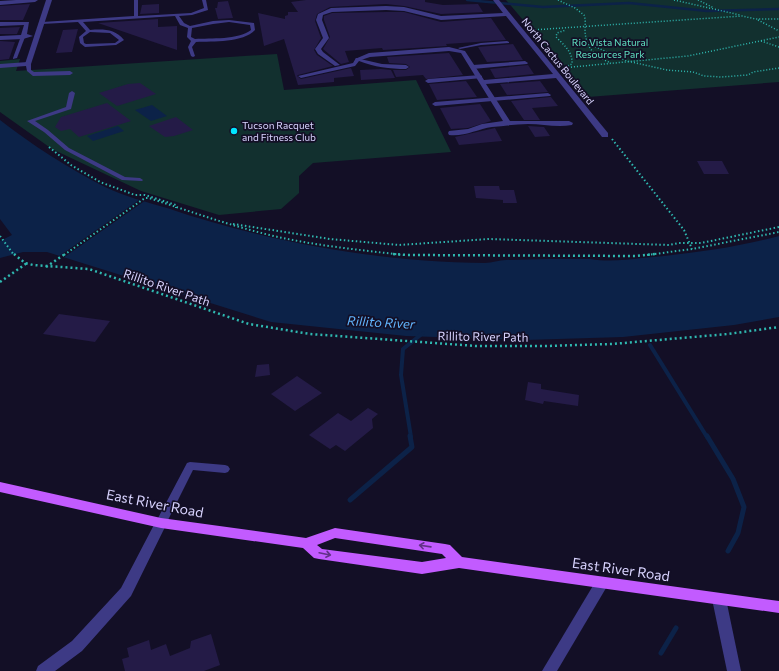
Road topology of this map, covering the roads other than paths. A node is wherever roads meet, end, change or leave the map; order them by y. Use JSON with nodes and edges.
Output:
{"nodes":[{"id":1,"x":35,"y":0,"type":"edge"},
{"id":2,"x":49,"y":0,"type":"edge"},
{"id":3,"x":136,"y":0,"type":"edge"},
{"id":4,"x":204,"y":0,"type":"edge"},
{"id":5,"x":496,"y":0,"type":"edge"},
{"id":6,"x":0,"y":3,"type":"edge"},
{"id":7,"x":176,"y":14,"type":"junction"},
{"id":8,"x":507,"y":14,"type":"junction"},
{"id":9,"x":136,"y":17,"type":"junction"},
{"id":10,"x":79,"y":21,"type":"junction"},
{"id":11,"x":42,"y":23,"type":"junction"},
{"id":12,"x":0,"y":24,"type":"edge"},
{"id":13,"x":190,"y":27,"type":"junction"},
{"id":14,"x":89,"y":31,"type":"junction"},
{"id":15,"x":38,"y":35,"type":"junction"},
{"id":16,"x":24,"y":36,"type":"junction"},
{"id":17,"x":0,"y":38,"type":"edge"},
{"id":18,"x":194,"y":41,"type":"junction"},
{"id":19,"x":507,"y":42,"type":"dead end"},
{"id":20,"x":461,"y":51,"type":"junction"},
{"id":21,"x":193,"y":56,"type":"dead end"},
{"id":22,"x":15,"y":58,"type":"dead end"},
{"id":23,"x":358,"y":59,"type":"junction"},
{"id":24,"x":525,"y":63,"type":"dead end"},
{"id":25,"x":28,"y":64,"type":"junction"},
{"id":26,"x":337,"y":65,"type":"dead end"},
{"id":27,"x":0,"y":66,"type":"edge"},
{"id":28,"x":406,"y":67,"type":"dead end"},
{"id":29,"x":473,"y":67,"type":"junction"},
{"id":30,"x":70,"y":72,"type":"dead end"},
{"id":31,"x":302,"y":76,"type":"dead end"},
{"id":32,"x":558,"y":76,"type":"junction"},
{"id":33,"x":482,"y":79,"type":"junction"},
{"id":34,"x":428,"y":81,"type":"dead end"},
{"id":35,"x":72,"y":93,"type":"dead end"},
{"id":36,"x":548,"y":95,"type":"dead end"},
{"id":37,"x":495,"y":100,"type":"junction"},
{"id":38,"x":435,"y":104,"type":"dead end"},
{"id":39,"x":508,"y":123,"type":"junction"},
{"id":40,"x":568,"y":123,"type":"dead end"},
{"id":41,"x":452,"y":132,"type":"dead end"},
{"id":42,"x":605,"y":135,"type":"road end"},
{"id":43,"x":140,"y":180,"type":"dead end"},
{"id":44,"x":225,"y":469,"type":"dead end"},
{"id":45,"x":0,"y":487,"type":"edge"},
{"id":46,"x":161,"y":523,"type":"junction"},
{"id":47,"x":306,"y":543,"type":"junction"},
{"id":48,"x":459,"y":562,"type":"junction"},
{"id":49,"x":602,"y":583,"type":"junction"},
{"id":50,"x":719,"y":599,"type":"junction"},
{"id":51,"x":779,"y":608,"type":"edge"},
{"id":52,"x":43,"y":671,"type":"edge"},
{"id":53,"x":549,"y":671,"type":"edge"},
{"id":54,"x":734,"y":671,"type":"edge"}],
"edges":[{"from":1,"to":6,"type":"street"},
{"from":2,"to":11,"type":"street"},
{"from":3,"to":9,"type":"lane"},
{"from":4,"to":7,"type":"lane"},
{"from":5,"to":8,"type":"street","name":"North Cactus Boulevard"},
{"from":7,"to":9,"type":"lane"},
{"from":7,"to":13,"type":"lane"},
{"from":8,"to":26,"type":"street"},
{"from":8,"to":32,"type":"street","name":"North Cactus Boulevard"},
{"from":9,"to":10,"type":"lane"},
{"from":10,"to":11,"type":"lane"},
{"from":10,"to":14,"type":"lane"},
{"from":11,"to":15,"type":"street"},
{"from":12,"to":16,"type":"street"},
{"from":13,"to":18,"type":"lane"},
{"from":13,"to":18,"type":"lane"},
{"from":14,"to":14,"type":"lane"},
{"from":15,"to":16,"type":"street"},
{"from":15,"to":25,"type":"street"},
{"from":16,"to":17,"type":"street"},
{"from":16,"to":22,"type":"lane"},
{"from":18,"to":21,"type":"lane"},
{"from":19,"to":20,"type":"lane"},
{"from":20,"to":23,"type":"street"},
{"from":20,"to":29,"type":"street"},
{"from":23,"to":28,"type":"lane"},
{"from":23,"to":31,"type":"lane"},
{"from":24,"to":29,"type":"lane"},
{"from":25,"to":27,"type":"lane"},
{"from":25,"to":30,"type":"lane"},
{"from":29,"to":33,"type":"street"},
{"from":32,"to":33,"type":"street"},
{"from":32,"to":42,"type":"street","name":"North Cactus Boulevard"},
{"from":33,"to":34,"type":"lane"},
{"from":33,"to":37,"type":"street"},
{"from":35,"to":43,"type":"lane"},
{"from":36,"to":37,"type":"lane"},
{"from":37,"to":38,"type":"lane"},
{"from":37,"to":39,"type":"street"},
{"from":39,"to":40,"type":"street"},
{"from":39,"to":41,"type":"street"},
{"from":44,"to":46,"type":"lane"},
{"from":45,"to":46,"type":"main road","name":"East River Road"},
{"from":46,"to":47,"type":"main road","name":"East River Road"},
{"from":46,"to":52,"type":"street"},
{"from":47,"to":48,"type":"main road","name":"East River Road","one_way":true},
{"from":48,"to":47,"type":"main road","name":"East River Road","one_way":true},
{"from":48,"to":49,"type":"main road","name":"East River Road"},
{"from":49,"to":50,"type":"main road","name":"East River Road"},
{"from":49,"to":53,"type":"street"},
{"from":50,"to":51,"type":"main road","name":"East River Road"},
{"from":50,"to":54,"type":"street"}]}
